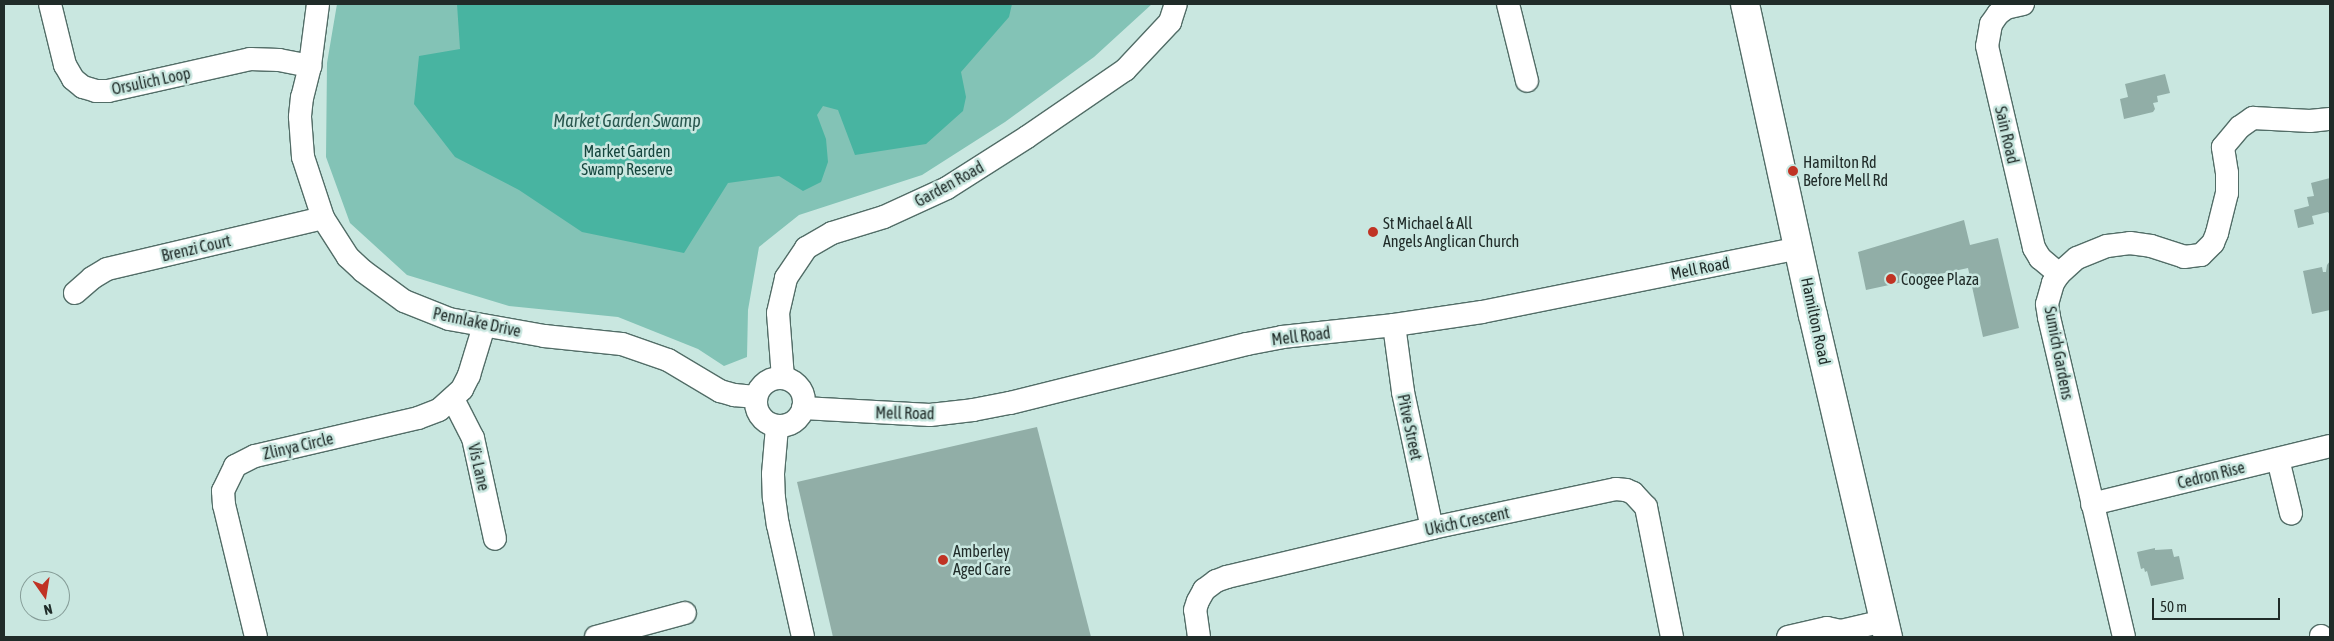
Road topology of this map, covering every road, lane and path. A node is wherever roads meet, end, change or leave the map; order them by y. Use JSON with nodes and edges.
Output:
{"nodes":[{"id":1,"x":50,"y":4,"type":"edge"},
{"id":2,"x":318,"y":4,"type":"edge"},
{"id":3,"x":1176,"y":4,"type":"edge"},
{"id":4,"x":1508,"y":4,"type":"edge"},
{"id":5,"x":1745,"y":4,"type":"edge"},
{"id":6,"x":2023,"y":4,"type":"edge"},
{"id":7,"x":310,"y":66,"type":"junction"},
{"id":8,"x":1527,"y":81,"type":"dead end"},
{"id":9,"x":2330,"y":119,"type":"edge"},
{"id":10,"x":323,"y":218,"type":"junction"},
{"id":11,"x":1800,"y":248,"type":"junction"},
{"id":12,"x":2059,"y":274,"type":"junction"},
{"id":13,"x":75,"y":293,"type":"dead end"},
{"id":14,"x":484,"y":326,"type":"junction"},
{"id":15,"x":1394,"y":326,"type":"junction"},
{"id":16,"x":784,"y":378,"type":"junction"},
{"id":17,"x":756,"y":397,"type":"junction"},
{"id":18,"x":453,"y":399,"type":"junction"},
{"id":19,"x":803,"y":408,"type":"junction"},
{"id":20,"x":777,"y":427,"type":"junction"},
{"id":21,"x":2330,"y":446,"type":"edge"},
{"id":22,"x":2278,"y":459,"type":"junction"},
{"id":23,"x":2092,"y":504,"type":"junction"},
{"id":24,"x":2291,"y":513,"type":"dead end"},
{"id":25,"x":1432,"y":528,"type":"junction"},
{"id":26,"x":495,"y":539,"type":"dead end"},
{"id":27,"x":685,"y":613,"type":"dead end"},
{"id":28,"x":1885,"y":622,"type":"edge"},
{"id":29,"x":256,"y":637,"type":"edge"},
{"id":30,"x":596,"y":637,"type":"edge"},
{"id":31,"x":803,"y":637,"type":"edge"},
{"id":32,"x":1199,"y":637,"type":"edge"},
{"id":33,"x":1672,"y":637,"type":"edge"},
{"id":34,"x":1788,"y":637,"type":"edge"},
{"id":35,"x":2124,"y":637,"type":"edge"}],
"edges":[{"from":1,"to":7,"type":"street","name":"Orsulich Loop"},
{"from":2,"to":7,"type":"street","name":"Pennlake Drive"},
{"from":3,"to":16,"type":"street","name":"Garden Road"},
{"from":4,"to":8,"type":"street"},
{"from":5,"to":11,"type":"main road","name":"Hamilton Road"},
{"from":6,"to":12,"type":"street","name":"Sain Road"},
{"from":7,"to":10,"type":"street","name":"Pennlake Drive"},
{"from":9,"to":12,"type":"street","name":"Sumich Gardens"},
{"from":10,"to":13,"type":"street","name":"Brenzi Court"},
{"from":10,"to":14,"type":"street","name":"Pennlake Drive"},
{"from":11,"to":15,"type":"street","name":"Mell Road"},
{"from":11,"to":28,"type":"main road","name":"Hamilton Road"},
{"from":12,"to":23,"type":"street","name":"Sumich Gardens"},
{"from":14,"to":17,"type":"street","name":"Pennlake Drive"},
{"from":14,"to":18,"type":"street","name":"Zlinya Circle"},
{"from":15,"to":19,"type":"street","name":"Mell Road"},
{"from":15,"to":25,"type":"street","name":"Pitve Street"},
{"from":16,"to":17,"type":"street"},
{"from":16,"to":19,"type":"street"},
{"from":17,"to":20,"type":"street"},
{"from":18,"to":26,"type":"street","name":"Vis Lane"},
{"from":18,"to":29,"type":"street","name":"Zlinya Circle"},
{"from":19,"to":20,"type":"street"},
{"from":20,"to":31,"type":"street"},
{"from":21,"to":22,"type":"street","name":"Cedron Rise"},
{"from":22,"to":23,"type":"street","name":"Cedron Rise"},
{"from":22,"to":24,"type":"street"},
{"from":23,"to":35,"type":"street","name":"Sumich Gardens"},
{"from":25,"to":32,"type":"street","name":"Ukich Crescent"},
{"from":25,"to":33,"type":"street","name":"Ukich Crescent"},
{"from":27,"to":30,"type":"street"},
{"from":28,"to":34,"type":"street"}]}
